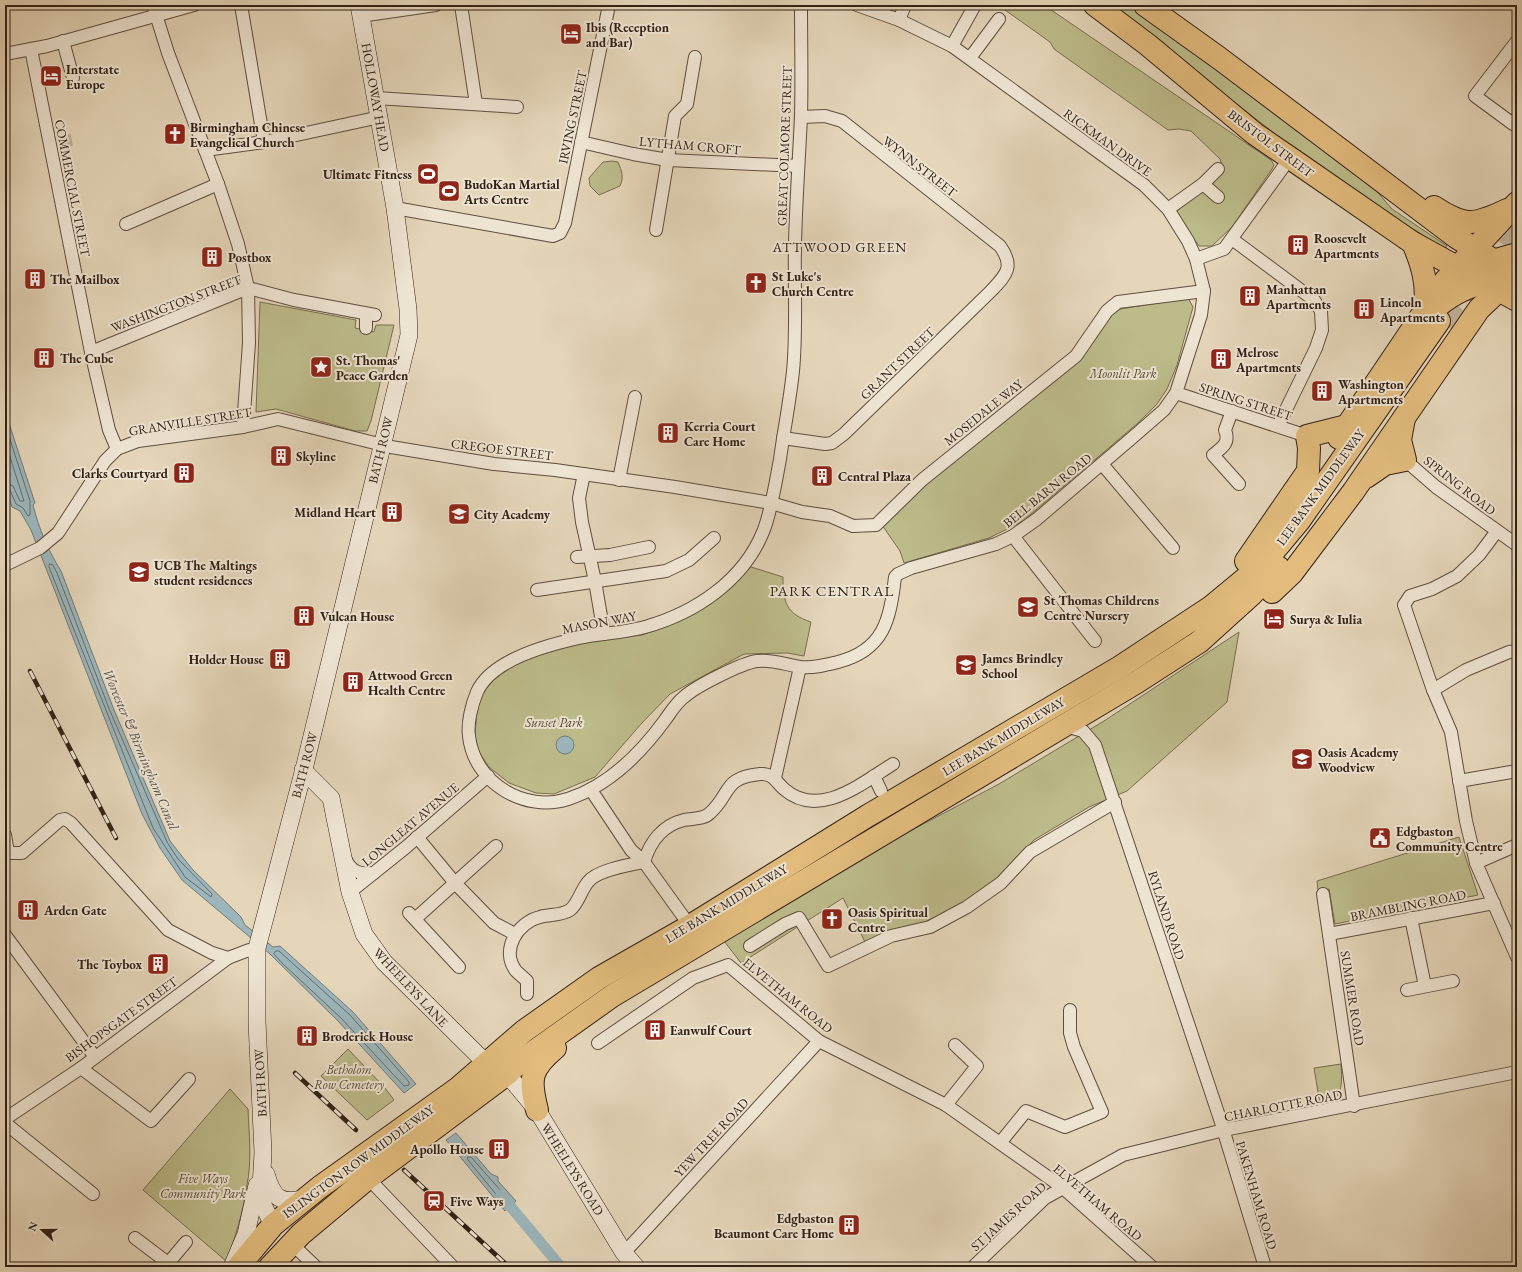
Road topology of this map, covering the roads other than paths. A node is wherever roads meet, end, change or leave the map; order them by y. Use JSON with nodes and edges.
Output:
{"nodes":[{"id":1,"x":194,"y":5,"type":"edge"},
{"id":2,"x":241,"y":5,"type":"edge"},
{"id":3,"x":436,"y":5,"type":"edge"},
{"id":4,"x":461,"y":5,"type":"edge"},
{"id":5,"x":609,"y":5,"type":"edge"},
{"id":6,"x":801,"y":5,"type":"edge"},
{"id":7,"x":857,"y":5,"type":"edge"},
{"id":8,"x":905,"y":5,"type":"edge"},
{"id":9,"x":975,"y":5,"type":"edge"},
{"id":10,"x":1095,"y":5,"type":"edge"},
{"id":11,"x":1145,"y":5,"type":"edge"},
{"id":12,"x":154,"y":10,"type":"edge"},
{"id":13,"x":360,"y":11,"type":"edge"},
{"id":14,"x":998,"y":19,"type":"dead end"},
{"id":15,"x":899,"y":20,"type":"junction"},
{"id":16,"x":63,"y":41,"type":"junction"},
{"id":17,"x":1517,"y":41,"type":"edge"},
{"id":18,"x":952,"y":46,"type":"junction"},
{"id":19,"x":31,"y":49,"type":"junction"},
{"id":20,"x":5,"y":54,"type":"edge"},
{"id":21,"x":696,"y":57,"type":"dead end"},
{"id":22,"x":970,"y":58,"type":"junction"},
{"id":23,"x":74,"y":78,"type":"dead end"},
{"id":24,"x":376,"y":98,"type":"junction"},
{"id":25,"x":476,"y":104,"type":"junction"},
{"id":26,"x":517,"y":107,"type":"dead end"},
{"id":27,"x":380,"y":117,"type":"junction"},
{"id":28,"x":801,"y":117,"type":"junction"},
{"id":29,"x":1517,"y":118,"type":"edge"},
{"id":30,"x":264,"y":142,"type":"junction"},
{"id":31,"x":581,"y":142,"type":"junction"},
{"id":32,"x":205,"y":150,"type":"junction"},
{"id":33,"x":1290,"y":158,"type":"junction"},
{"id":34,"x":668,"y":160,"type":"junction"},
{"id":35,"x":798,"y":166,"type":"junction"},
{"id":36,"x":1218,"y":169,"type":"dead end"},
{"id":37,"x":218,"y":184,"type":"junction"},
{"id":38,"x":1203,"y":184,"type":"junction"},
{"id":39,"x":1384,"y":184,"type":"junction"},
{"id":40,"x":1218,"y":197,"type":"dead end"},
{"id":41,"x":1514,"y":205,"type":"edge"},
{"id":42,"x":395,"y":208,"type":"junction"},
{"id":43,"x":1168,"y":209,"type":"junction"},
{"id":44,"x":126,"y":224,"type":"dead end"},
{"id":45,"x":656,"y":230,"type":"dead end"},
{"id":46,"x":1232,"y":238,"type":"junction"},
{"id":47,"x":1413,"y":243,"type":"junction"},
{"id":48,"x":1517,"y":254,"type":"edge"},
{"id":49,"x":1196,"y":259,"type":"junction"},
{"id":50,"x":1008,"y":263,"type":"joint"},
{"id":51,"x":1456,"y":268,"type":"junction"},
{"id":52,"x":1517,"y":275,"type":"edge"},
{"id":53,"x":1498,"y":276,"type":"edge"},
{"id":54,"x":248,"y":288,"type":"junction"},
{"id":55,"x":1204,"y":292,"type":"junction"},
{"id":56,"x":408,"y":309,"type":"joint"},
{"id":57,"x":1444,"y":318,"type":"junction"},
{"id":58,"x":366,"y":328,"type":"dead end"},
{"id":59,"x":91,"y":352,"type":"junction"},
{"id":60,"x":1176,"y":393,"type":"junction"},
{"id":61,"x":635,"y":397,"type":"dead end"},
{"id":62,"x":1232,"y":411,"type":"junction"},
{"id":63,"x":1404,"y":417,"type":"junction"},
{"id":64,"x":1278,"y":426,"type":"junction"},
{"id":65,"x":1347,"y":426,"type":"junction"},
{"id":66,"x":243,"y":427,"type":"junction"},
{"id":67,"x":1307,"y":436,"type":"junction"},
{"id":68,"x":783,"y":438,"type":"junction"},
{"id":69,"x":381,"y":445,"type":"junction"},
{"id":70,"x":117,"y":448,"type":"junction"},
{"id":71,"x":1405,"y":460,"type":"junction"},
{"id":72,"x":1102,"y":464,"type":"junction"},
{"id":73,"x":584,"y":474,"type":"junction"},
{"id":74,"x":619,"y":480,"type":"junction"},
{"id":75,"x":1361,"y":481,"type":"junction"},
{"id":76,"x":1239,"y":484,"type":"dead end"},
{"id":77,"x":771,"y":502,"type":"junction"},
{"id":78,"x":1498,"y":531,"type":"junction"},
{"id":79,"x":1013,"y":536,"type":"junction"},
{"id":80,"x":714,"y":538,"type":"dead end"},
{"id":81,"x":1517,"y":545,"type":"edge"},
{"id":82,"x":649,"y":547,"type":"dead end"},
{"id":83,"x":1173,"y":548,"type":"dead end"},
{"id":84,"x":589,"y":556,"type":"junction"},
{"id":85,"x":577,"y":557,"type":"dead end"},
{"id":86,"x":1246,"y":561,"type":"junction"},
{"id":87,"x":5,"y":565,"type":"edge"},
{"id":88,"x":595,"y":581,"type":"junction"},
{"id":89,"x":538,"y":590,"type":"dead end"},
{"id":90,"x":604,"y":634,"type":"junction"},
{"id":91,"x":1168,"y":634,"type":"junction"},
{"id":92,"x":1095,"y":641,"type":"dead end"},
{"id":93,"x":1199,"y":642,"type":"junction"},
{"id":94,"x":1517,"y":651,"type":"edge"},
{"id":95,"x":800,"y":667,"type":"junction"},
{"id":96,"x":1433,"y":690,"type":"junction"},
{"id":97,"x":1065,"y":726,"type":"junction"},
{"id":98,"x":893,"y":764,"type":"dead end"},
{"id":99,"x":303,"y":770,"type":"junction"},
{"id":100,"x":1517,"y":771,"type":"edge"},
{"id":101,"x":488,"y":776,"type":"junction"},
{"id":102,"x":874,"y":776,"type":"junction"},
{"id":103,"x":775,"y":778,"type":"junction"},
{"id":104,"x":1459,"y":781,"type":"junction"},
{"id":105,"x":322,"y":788,"type":"junction"},
{"id":106,"x":591,"y":790,"type":"junction"},
{"id":107,"x":882,"y":791,"type":"dead end"},
{"id":108,"x":1115,"y":802,"type":"junction"},
{"id":109,"x":293,"y":808,"type":"junction"},
{"id":110,"x":5,"y":836,"type":"edge"},
{"id":111,"x":417,"y":837,"type":"junction"},
{"id":112,"x":1517,"y":845,"type":"edge"},
{"id":113,"x":496,"y":846,"type":"dead end"},
{"id":114,"x":6,"y":854,"type":"edge"},
{"id":115,"x":343,"y":854,"type":"junction"},
{"id":116,"x":644,"y":862,"type":"junction"},
{"id":117,"x":1476,"y":863,"type":"junction"},
{"id":118,"x":374,"y":873,"type":"junction"},
{"id":119,"x":455,"y":883,"type":"junction"},
{"id":120,"x":350,"y":892,"type":"junction"},
{"id":121,"x":1322,"y":894,"type":"dead end"},
{"id":122,"x":1494,"y":902,"type":"junction"},
{"id":123,"x":1411,"y":918,"type":"junction"},
{"id":124,"x":690,"y":926,"type":"junction"},
{"id":125,"x":515,"y":934,"type":"junction"},
{"id":126,"x":1329,"y":934,"type":"junction"},
{"id":127,"x":5,"y":935,"type":"edge"},
{"id":128,"x":750,"y":946,"type":"dead end"},
{"id":129,"x":256,"y":950,"type":"junction"},
{"id":130,"x":1517,"y":957,"type":"edge"},
{"id":131,"x":228,"y":958,"type":"junction"},
{"id":132,"x":459,"y":967,"type":"dead end"},
{"id":133,"x":1453,"y":981,"type":"dead end"},
{"id":134,"x":1425,"y":986,"type":"junction"},
{"id":135,"x":1406,"y":990,"type":"dead end"},
{"id":136,"x":527,"y":994,"type":"dead end"},
{"id":137,"x":1070,"y":1010,"type":"dead end"},
{"id":138,"x":589,"y":1012,"type":"junction"},
{"id":139,"x":819,"y":1040,"type":"junction"},
{"id":140,"x":598,"y":1043,"type":"dead end"},
{"id":141,"x":955,"y":1045,"type":"dead end"},
{"id":142,"x":95,"y":1057,"type":"junction"},
{"id":143,"x":487,"y":1064,"type":"junction"},
{"id":144,"x":81,"y":1068,"type":"junction"},
{"id":145,"x":1517,"y":1072,"type":"edge"},
{"id":146,"x":189,"y":1079,"type":"dead end"},
{"id":147,"x":498,"y":1080,"type":"junction"},
{"id":148,"x":946,"y":1105,"type":"junction"},
{"id":149,"x":1354,"y":1106,"type":"junction"},
{"id":150,"x":537,"y":1110,"type":"junction"},
{"id":151,"x":5,"y":1119,"type":"edge"},
{"id":152,"x":5,"y":1124,"type":"edge"},
{"id":153,"x":1224,"y":1130,"type":"junction"},
{"id":154,"x":1000,"y":1143,"type":"junction"},
{"id":155,"x":263,"y":1153,"type":"junction"},
{"id":156,"x":368,"y":1178,"type":"junction"},
{"id":157,"x":1062,"y":1187,"type":"junction"},
{"id":158,"x":93,"y":1194,"type":"dead end"},
{"id":159,"x":306,"y":1198,"type":"junction"},
{"id":160,"x":273,"y":1225,"type":"junction"},
{"id":161,"x":135,"y":1238,"type":"dead end"},
{"id":162,"x":186,"y":1242,"type":"dead end"},
{"id":163,"x":292,"y":1244,"type":"junction"},
{"id":164,"x":624,"y":1253,"type":"junction"},
{"id":165,"x":167,"y":1265,"type":"edge"},
{"id":166,"x":232,"y":1267,"type":"edge"},
{"id":167,"x":238,"y":1267,"type":"edge"},
{"id":168,"x":270,"y":1267,"type":"edge"},
{"id":169,"x":316,"y":1267,"type":"edge"},
{"id":170,"x":453,"y":1267,"type":"edge"},
{"id":171,"x":636,"y":1267,"type":"edge"},
{"id":172,"x":973,"y":1267,"type":"edge"},
{"id":173,"x":1152,"y":1267,"type":"edge"},
{"id":174,"x":1265,"y":1267,"type":"edge"}],
"edges":[{"from":1,"to":12,"type":"street"},
{"from":2,"to":30,"type":"street"},
{"from":3,"to":13,"type":"street"},
{"from":4,"to":25,"type":"street"},
{"from":5,"to":31,"type":"street","name":"IRVING STREET"},
{"from":6,"to":28,"type":"street","name":"GREAT COLMORE STREET"},
{"from":7,"to":15,"type":"street","name":"RICKMAN DRIVE"},
{"from":8,"to":15,"type":"street"},
{"from":9,"to":18,"type":"street"},
{"from":10,"to":33,"type":"highway","name":"BRISTOL STREET"},
{"from":11,"to":39,"type":"highway"},
{"from":12,"to":16,"type":"street"},
{"from":12,"to":32,"type":"street"},
{"from":13,"to":24,"type":"main road","name":"HOLLOWAY HEAD"},
{"from":14,"to":22,"type":"street"},
{"from":15,"to":18,"type":"street","name":"RICKMAN DRIVE"},
{"from":16,"to":19,"type":"street"},
{"from":16,"to":23,"type":"street"},
{"from":17,"to":29,"type":"street"},
{"from":18,"to":22,"type":"street","name":"RICKMAN DRIVE"},
{"from":19,"to":20,"type":"street"},
{"from":19,"to":59,"type":"street","name":"COMMERCIAL STREET"},
{"from":21,"to":34,"type":"street"},
{"from":22,"to":43,"type":"street","name":"RICKMAN DRIVE"},
{"from":24,"to":25,"type":"street"},
{"from":24,"to":27,"type":"main road","name":"HOLLOWAY HEAD"},
{"from":25,"to":26,"type":"street"},
{"from":27,"to":30,"type":"street"},
{"from":27,"to":42,"type":"main road","name":"HOLLOWAY HEAD"},
{"from":28,"to":35,"type":"street","name":"GREAT COLMORE STREET"},
{"from":28,"to":50,"type":"street","name":"WYNN STREET"},
{"from":30,"to":32,"type":"street"},
{"from":31,"to":34,"type":"street","name":"LYTHAM CROFT"},
{"from":31,"to":42,"type":"street","name":"IRVING STREET"},
{"from":32,"to":37,"type":"street"},
{"from":33,"to":46,"type":"street"},
{"from":33,"to":47,"type":"highway","name":"BRISTOL STREET"},
{"from":34,"to":35,"type":"street","name":"LYTHAM CROFT"},
{"from":34,"to":45,"type":"street"},
{"from":35,"to":68,"type":"street","name":"GREAT COLMORE STREET"},
{"from":36,"to":38,"type":"street"},
{"from":37,"to":44,"type":"street"},
{"from":37,"to":54,"type":"street"},
{"from":38,"to":40,"type":"street"},
{"from":38,"to":43,"type":"street"},
{"from":39,"to":41,"type":"highway"},
{"from":39,"to":53,"type":"highway"},
{"from":41,"to":53,"type":"highway"},
{"from":42,"to":56,"type":"main road","name":"HOLLOWAY HEAD"},
{"from":43,"to":49,"type":"street","name":"RICKMAN DRIVE"},
{"from":46,"to":49,"type":"street"},
{"from":46,"to":64,"type":"street"},
{"from":47,"to":51,"type":"highway","name":"BRISTOL STREET"},
{"from":47,"to":57,"type":"highway"},
{"from":48,"to":53,"type":"highway"},
{"from":49,"to":55,"type":"street","name":"BELL BARN ROAD"},
{"from":50,"to":68,"type":"street","name":"GRANT STREET"},
{"from":51,"to":53,"type":"highway"},
{"from":51,"to":53,"type":"highway","name":"BRISTOL STREET"},
{"from":51,"to":57,"type":"highway"},
{"from":52,"to":53,"type":"highway"},
{"from":53,"to":57,"type":"highway"},
{"from":53,"to":57,"type":"highway"},
{"from":54,"to":58,"type":"street","name":"WASHINGTON STREET"},
{"from":54,"to":59,"type":"street","name":"WASHINGTON STREET"},
{"from":54,"to":66,"type":"street"},
{"from":55,"to":60,"type":"street","name":"BELL BARN ROAD"},
{"from":55,"to":77,"type":"street","name":"MOSEDALE WAY"},
{"from":56,"to":69,"type":"main road","name":"BATH ROW"},
{"from":57,"to":63,"type":"highway"},
{"from":57,"to":65,"type":"highway"},
{"from":57,"to":91,"type":"highway","name":"LEE BANK MIDDLEWAY"},
{"from":57,"to":93,"type":"highway","name":"LEE BANK MIDDLEWAY"},
{"from":59,"to":70,"type":"street","name":"COMMERCIAL STREET"},
{"from":60,"to":62,"type":"street","name":"SPRING STREET"},
{"from":60,"to":72,"type":"street","name":"BELL BARN ROAD"},
{"from":61,"to":74,"type":"street"},
{"from":62,"to":64,"type":"street","name":"SPRING STREET"},
{"from":62,"to":76,"type":"street"},
{"from":63,"to":71,"type":"highway"},
{"from":63,"to":75,"type":"highway"},
{"from":64,"to":67,"type":"street","name":"SPRING STREET"},
{"from":65,"to":67,"type":"highway"},
{"from":65,"to":86,"type":"highway"},
{"from":66,"to":69,"type":"street","name":"GRANVILLE STREET"},
{"from":66,"to":70,"type":"street","name":"GRANVILLE STREET"},
{"from":67,"to":86,"type":"highway"},
{"from":68,"to":77,"type":"street","name":"GREAT COLMORE STREET"},
{"from":69,"to":73,"type":"street","name":"CREGOE STREET"},
{"from":69,"to":99,"type":"main road","name":"BATH ROW"},
{"from":70,"to":87,"type":"street","name":"GRANVILLE STREET"},
{"from":71,"to":75,"type":"highway"},
{"from":71,"to":78,"type":"street","name":"SPRING ROAD"},
{"from":72,"to":79,"type":"street","name":"BELL BARN ROAD"},
{"from":72,"to":83,"type":"street"},
{"from":73,"to":74,"type":"street","name":"CREGOE STREET"},
{"from":73,"to":84,"type":"street"},
{"from":74,"to":77,"type":"street","name":"CREGOE STREET"},
{"from":75,"to":93,"type":"highway"},
{"from":77,"to":90,"type":"street","name":"MASON WAY"},
{"from":78,"to":81,"type":"street","name":"SPRING ROAD"},
{"from":78,"to":96,"type":"street"},
{"from":79,"to":92,"type":"street"},
{"from":79,"to":95,"type":"street","name":"BELL BARN ROAD"},
{"from":80,"to":88,"type":"street"},
{"from":82,"to":84,"type":"street"},
{"from":84,"to":85,"type":"street"},
{"from":84,"to":88,"type":"street"},
{"from":86,"to":91,"type":"highway"},
{"from":88,"to":89,"type":"street"},
{"from":88,"to":90,"type":"street"},
{"from":90,"to":101,"type":"street","name":"MASON WAY"},
{"from":91,"to":124,"type":"highway","name":"LEE BANK MIDDLEWAY"},
{"from":93,"to":97,"type":"highway","name":"LEE BANK MIDDLEWAY"},
{"from":94,"to":96,"type":"street"},
{"from":95,"to":103,"type":"street"},
{"from":95,"to":106,"type":"street","name":"MASON WAY"},
{"from":96,"to":104,"type":"street"},
{"from":97,"to":108,"type":"street","name":"RYLAND ROAD"},
{"from":97,"to":138,"type":"highway","name":"LEE BANK MIDDLEWAY"},
{"from":98,"to":102,"type":"street"},
{"from":99,"to":105,"type":"main road","name":"WHEELEYS LANE"},
{"from":99,"to":109,"type":"main road","name":"BATH ROW"},
{"from":100,"to":104,"type":"street"},
{"from":101,"to":106,"type":"street","name":"MASON WAY"},
{"from":101,"to":111,"type":"street","name":"LONGLEAT AVENUE"},
{"from":102,"to":103,"type":"street"},
{"from":102,"to":107,"type":"street"},
{"from":103,"to":116,"type":"street"},
{"from":104,"to":117,"type":"street"},
{"from":105,"to":109,"type":"street"},
{"from":105,"to":115,"type":"main road","name":"WHEELEYS LANE"},
{"from":106,"to":116,"type":"street"},
{"from":108,"to":128,"type":"street"},
{"from":108,"to":153,"type":"street","name":"RYLAND ROAD"},
{"from":109,"to":129,"type":"main road","name":"BATH ROW"},
{"from":110,"to":114,"type":"street"},
{"from":111,"to":118,"type":"street","name":"LONGLEAT AVENUE"},
{"from":111,"to":119,"type":"street"},
{"from":112,"to":117,"type":"street"},
{"from":113,"to":119,"type":"street"},
{"from":114,"to":131,"type":"street"},
{"from":115,"to":118,"type":"street"},
{"from":115,"to":120,"type":"main road","name":"WHEELEYS LANE"},
{"from":116,"to":124,"type":"street"},
{"from":116,"to":125,"type":"street"},
{"from":117,"to":122,"type":"street"},
{"from":118,"to":120,"type":"street","name":"LONGLEAT AVENUE"},
{"from":119,"to":125,"type":"street"},
{"from":119,"to":132,"type":"street"},
{"from":120,"to":143,"type":"main road","name":"WHEELEYS LANE"},
{"from":121,"to":126,"type":"street","name":"SUMMER ROAD"},
{"from":122,"to":123,"type":"street","name":"BRAMBLING ROAD"},
{"from":122,"to":130,"type":"street"},
{"from":123,"to":126,"type":"street","name":"BRAMBLING ROAD"},
{"from":123,"to":134,"type":"street"},
{"from":124,"to":143,"type":"highway","name":"LEE BANK MIDDLEWAY"},
{"from":125,"to":136,"type":"street"},
{"from":126,"to":149,"type":"street","name":"SUMMER ROAD"},
{"from":127,"to":142,"type":"street"},
{"from":129,"to":131,"type":"street","name":"BISHOPSGATE STREET"},
{"from":129,"to":155,"type":"main road","name":"BATH ROW"},
{"from":131,"to":142,"type":"street","name":"BISHOPSGATE STREET"},
{"from":133,"to":134,"type":"street"},
{"from":134,"to":135,"type":"street"},
{"from":137,"to":154,"type":"street"},
{"from":138,"to":147,"type":"highway","name":"LEE BANK MIDDLEWAY"},
{"from":138,"to":150,"type":"highway"},
{"from":139,"to":140,"type":"street","name":"ELVETHAM ROAD"},
{"from":139,"to":148,"type":"street","name":"ELVETHAM ROAD"},
{"from":139,"to":164,"type":"street","name":"YEW TREE ROAD"},
{"from":141,"to":148,"type":"street"},
{"from":142,"to":144,"type":"street","name":"BISHOPSGATE STREET"},
{"from":143,"to":147,"type":"main road","name":"WHEELEYS LANE"},
{"from":143,"to":159,"type":"highway","name":"ISLINGTON ROW MIDDLEWAY"},
{"from":144,"to":146,"type":"street"},
{"from":144,"to":151,"type":"street","name":"BISHOPSGATE STREET"},
{"from":145,"to":149,"type":"street","name":"CHARLOTTE ROAD"},
{"from":147,"to":150,"type":"main road","name":"WHEELEYS ROAD"},
{"from":147,"to":156,"type":"highway","name":"ISLINGTON ROW MIDDLEWAY"},
{"from":148,"to":154,"type":"street","name":"ELVETHAM ROAD"},
{"from":149,"to":153,"type":"street","name":"CHARLOTTE ROAD"},
{"from":150,"to":164,"type":"main road","name":"WHEELEYS ROAD"},
{"from":152,"to":158,"type":"street"},
{"from":153,"to":157,"type":"street","name":"CHARLOTTE ROAD"},
{"from":153,"to":174,"type":"street","name":"PAKENHAM ROAD"},
{"from":154,"to":157,"type":"street","name":"ELVETHAM ROAD"},
{"from":155,"to":159,"type":"main road"},
{"from":155,"to":160,"type":"main road","name":"BATH ROW"},
{"from":155,"to":166,"type":"main road"},
{"from":156,"to":160,"type":"highway"},
{"from":156,"to":163,"type":"highway","name":"ISLINGTON ROW MIDDLEWAY"},
{"from":156,"to":170,"type":"street"},
{"from":157,"to":172,"type":"street","name":"ST JAMES ROAD"},
{"from":157,"to":173,"type":"street","name":"ELVETHAM ROAD"},
{"from":159,"to":160,"type":"highway","name":"ISLINGTON ROW MIDDLEWAY"},
{"from":160,"to":167,"type":"highway","name":"ISLINGTON ROW MIDDLEWAY"},
{"from":161,"to":165,"type":"street"},
{"from":162,"to":165,"type":"street"},
{"from":163,"to":168,"type":"highway","name":"ISLINGTON ROW MIDDLEWAY"},
{"from":163,"to":169,"type":"street"},
{"from":164,"to":171,"type":"main road","name":"WHEELEYS ROAD"}]}
